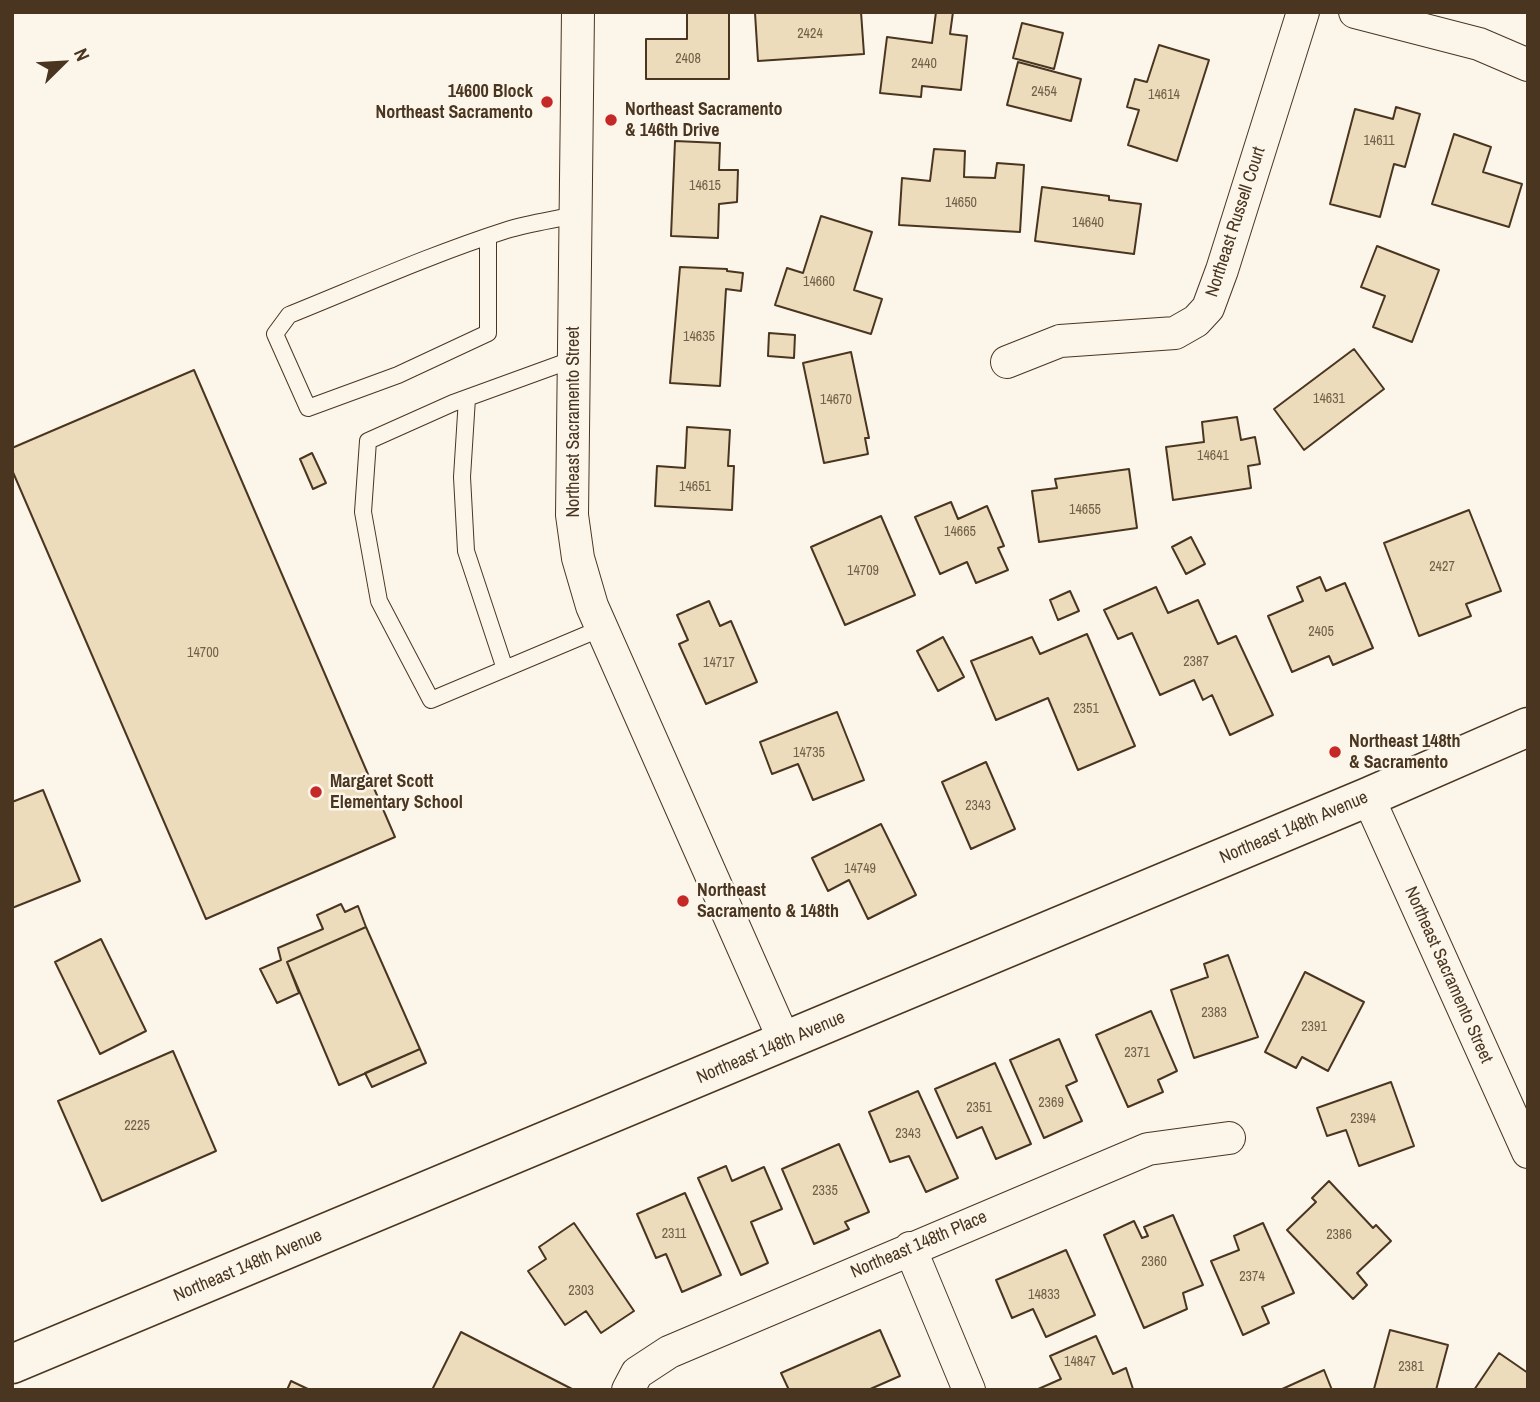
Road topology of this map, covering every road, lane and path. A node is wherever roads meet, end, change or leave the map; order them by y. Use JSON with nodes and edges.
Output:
{"nodes":[{"id":1,"x":578,"y":12,"type":"edge"},
{"id":2,"x":1303,"y":12,"type":"edge"},
{"id":3,"x":1355,"y":12,"type":"edge"},
{"id":4,"x":1528,"y":65,"type":"edge"},
{"id":5,"x":575,"y":215,"type":"junction"},
{"id":6,"x":488,"y":237,"type":"junction"},
{"id":7,"x":574,"y":359,"type":"junction"},
{"id":8,"x":1007,"y":362,"type":"dead end"},
{"id":9,"x":467,"y":398,"type":"junction"},
{"id":10,"x":602,"y":628,"type":"junction"},
{"id":11,"x":505,"y":669,"type":"junction"},
{"id":12,"x":1528,"y":727,"type":"edge"},
{"id":13,"x":1368,"y":797,"type":"junction"},
{"id":14,"x":785,"y":1042,"type":"junction"},
{"id":15,"x":1229,"y":1138,"type":"dead end"},
{"id":16,"x":1528,"y":1152,"type":"edge"},
{"id":17,"x":909,"y":1248,"type":"junction"},
{"id":18,"x":12,"y":1364,"type":"edge"},
{"id":19,"x":628,"y":1390,"type":"edge"},
{"id":20,"x":969,"y":1390,"type":"edge"}],
"edges":[{"from":1,"to":5,"type":"street","name":"Northeast Sacramento Street"},
{"from":2,"to":8,"type":"street","name":"Northeast Russell Court"},
{"from":3,"to":4,"type":"street"},
{"from":5,"to":6,"type":"lane"},
{"from":5,"to":7,"type":"street","name":"Northeast Sacramento Street"},
{"from":6,"to":6,"type":"lane"},
{"from":7,"to":9,"type":"lane"},
{"from":7,"to":10,"type":"street","name":"Northeast Sacramento Street"},
{"from":9,"to":11,"type":"lane"},
{"from":9,"to":11,"type":"lane"},
{"from":10,"to":11,"type":"lane"},
{"from":10,"to":14,"type":"street","name":"Northeast Sacramento Street"},
{"from":12,"to":13,"type":"main road","name":"Northeast 148th Avenue"},
{"from":13,"to":14,"type":"main road","name":"Northeast 148th Avenue"},
{"from":13,"to":16,"type":"street","name":"Northeast Sacramento Street"},
{"from":14,"to":18,"type":"main road","name":"Northeast 148th Avenue"},
{"from":15,"to":17,"type":"street","name":"Northeast 148th Place"},
{"from":17,"to":19,"type":"street","name":"Northeast 148th Place"},
{"from":17,"to":20,"type":"street"}]}
